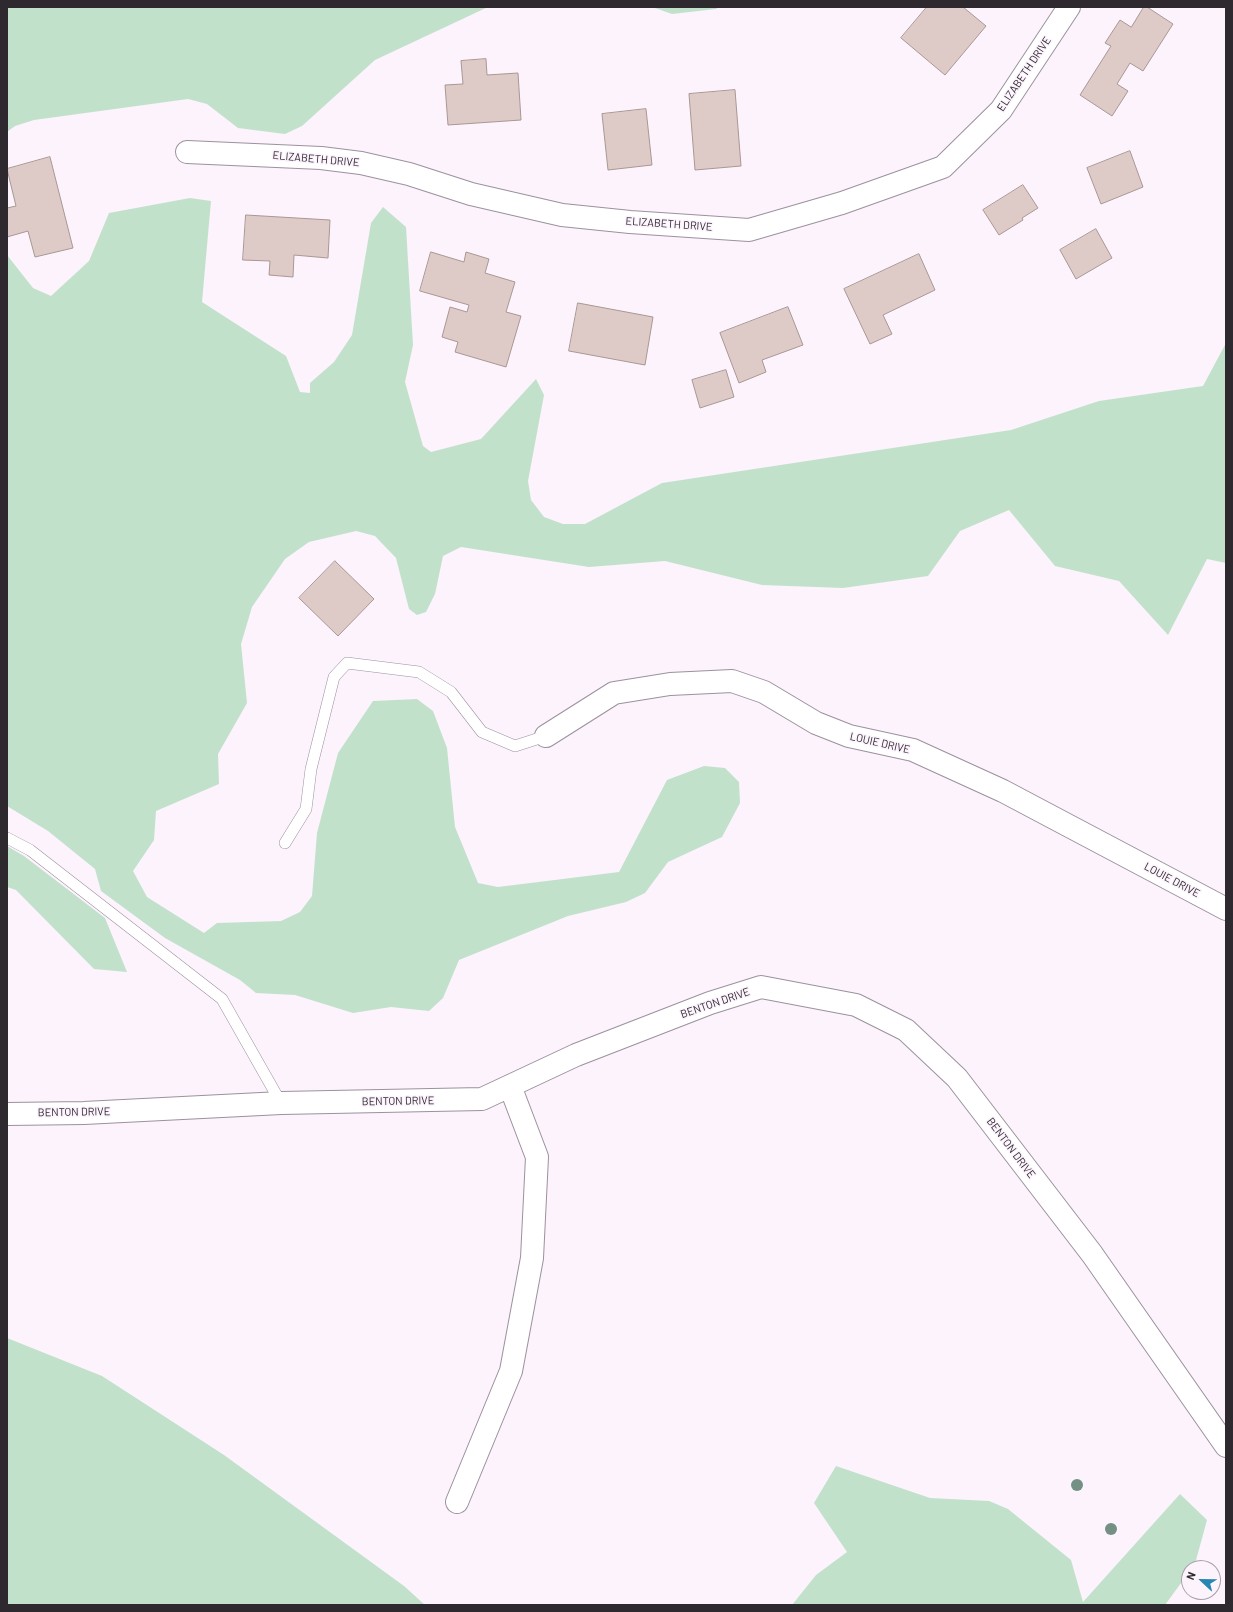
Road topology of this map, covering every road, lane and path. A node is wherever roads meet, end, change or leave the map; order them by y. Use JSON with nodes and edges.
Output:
{"nodes":[{"id":1,"x":1069,"y":7,"type":"edge"},
{"id":2,"x":187,"y":152,"type":"dead end"},
{"id":3,"x":546,"y":736,"type":"joint"},
{"id":4,"x":7,"y":838,"type":"edge"},
{"id":5,"x":285,"y":843,"type":"dead end"},
{"id":6,"x":1226,"y":909,"type":"edge"},
{"id":7,"x":510,"y":1086,"type":"junction"},
{"id":8,"x":281,"y":1104,"type":"junction"},
{"id":9,"x":7,"y":1114,"type":"edge"},
{"id":10,"x":1226,"y":1446,"type":"edge"},
{"id":11,"x":457,"y":1502,"type":"dead end"}],
"edges":[{"from":1,"to":2,"type":"street","name":"ELIZABETH DRIVE"},
{"from":3,"to":5,"type":"lane"},
{"from":3,"to":6,"type":"street","name":"LOUIE DRIVE"},
{"from":4,"to":8,"type":"lane"},
{"from":7,"to":8,"type":"street","name":"BENTON DRIVE"},
{"from":7,"to":10,"type":"street","name":"BENTON DRIVE"},
{"from":7,"to":11,"type":"street"},
{"from":8,"to":9,"type":"street","name":"BENTON DRIVE"}]}
